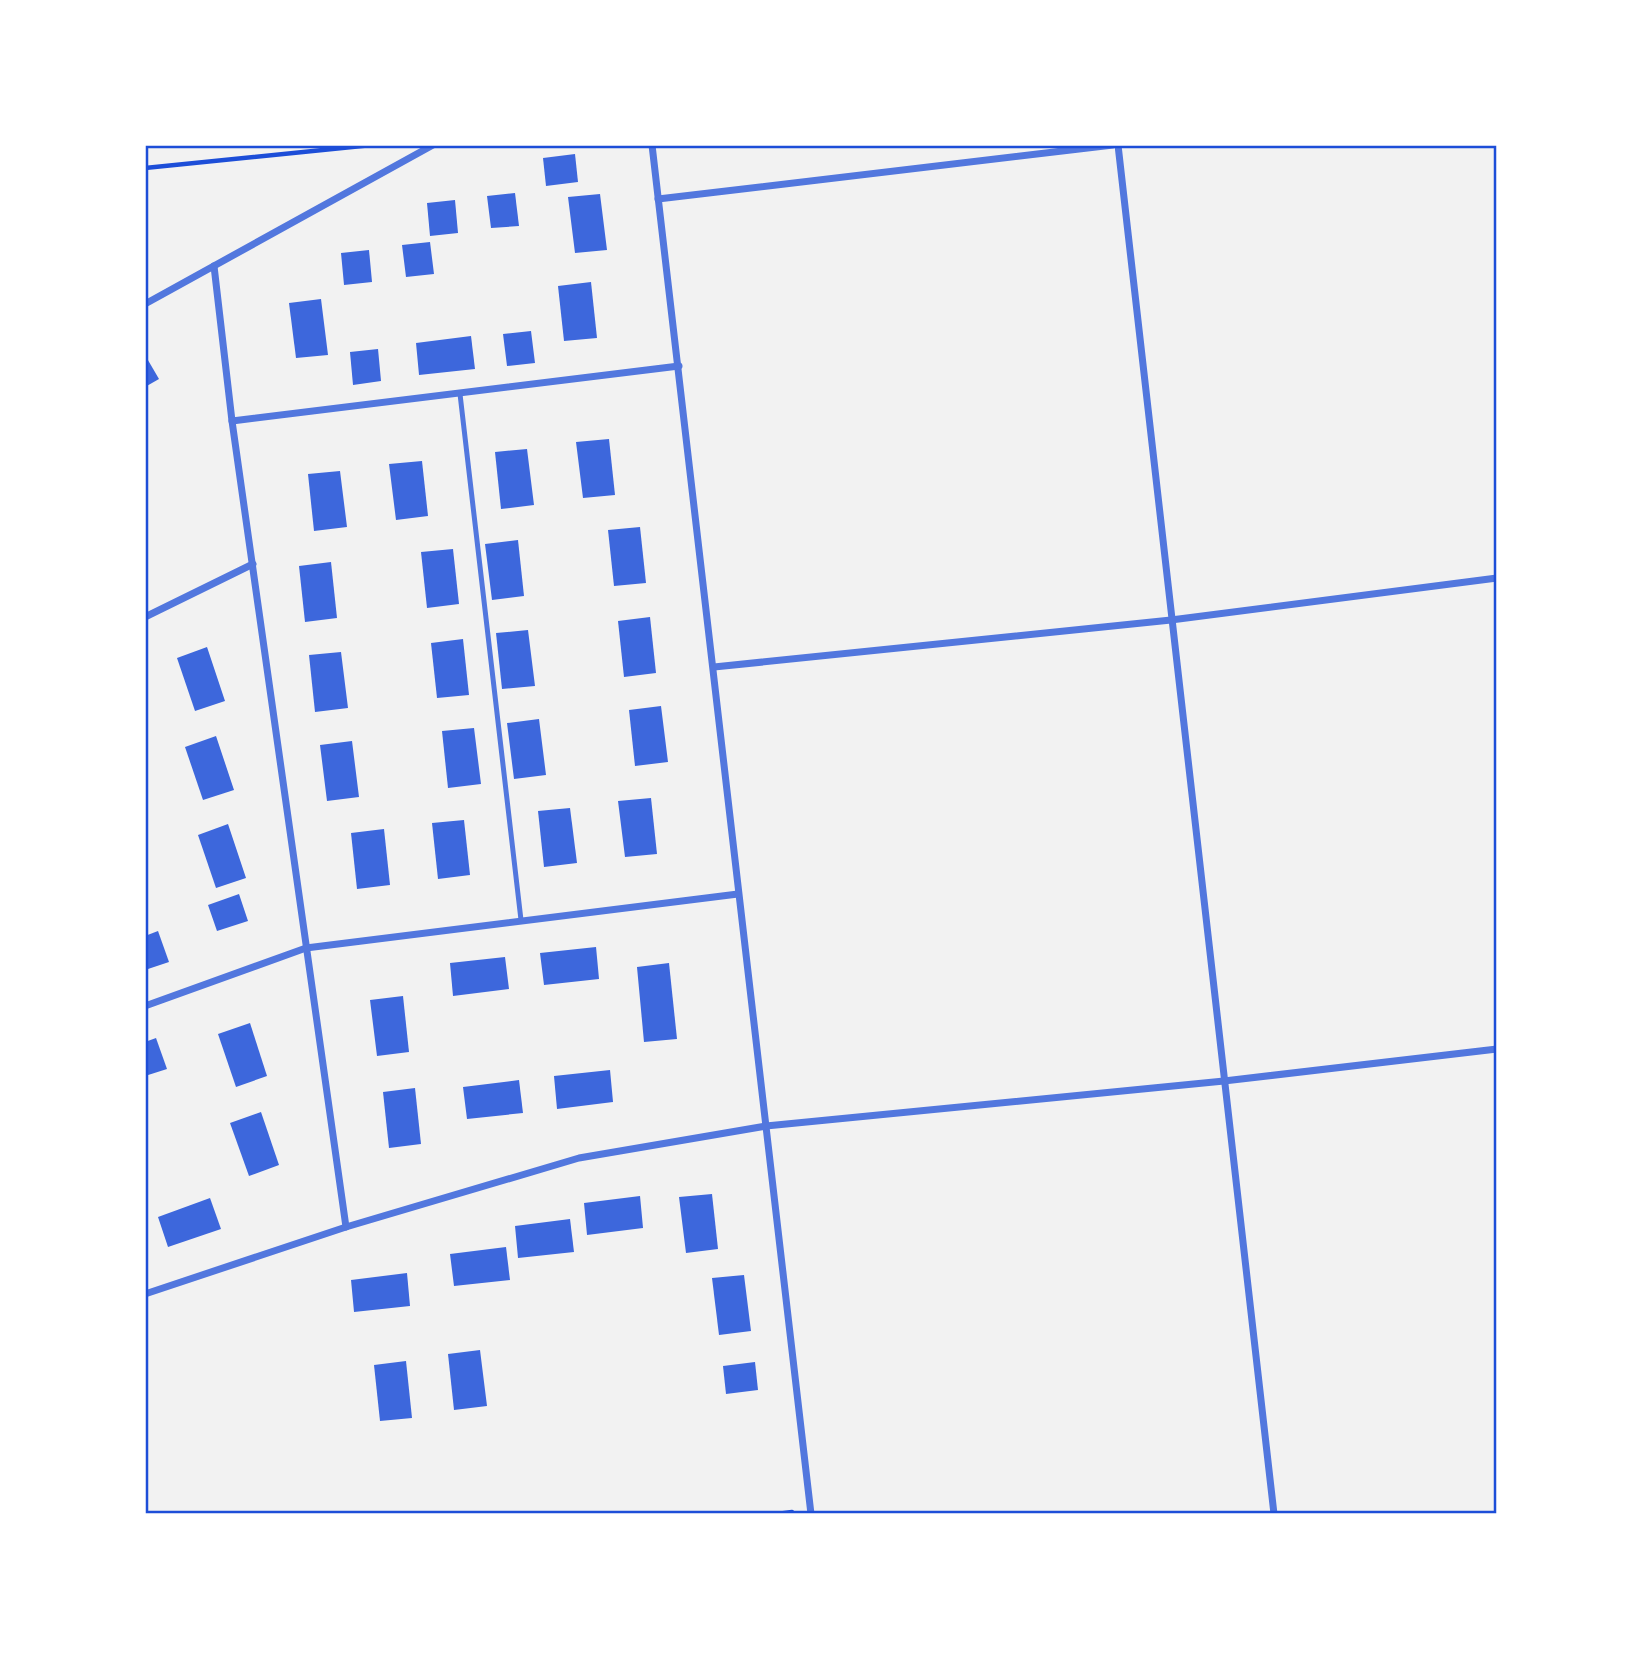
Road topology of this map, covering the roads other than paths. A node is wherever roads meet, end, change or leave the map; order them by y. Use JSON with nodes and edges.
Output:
{"nodes":[{"id":1,"x":433,"y":145,"type":"edge"},
{"id":2,"x":652,"y":145,"type":"edge"},
{"id":3,"x":1115,"y":145,"type":"edge"},
{"id":4,"x":658,"y":199,"type":"junction"},
{"id":5,"x":214,"y":266,"type":"junction"},
{"id":6,"x":145,"y":304,"type":"edge"},
{"id":7,"x":679,"y":366,"type":"junction"},
{"id":8,"x":460,"y":394,"type":"junction"},
{"id":9,"x":232,"y":421,"type":"junction"},
{"id":10,"x":253,"y":564,"type":"junction"},
{"id":11,"x":1497,"y":578,"type":"edge"},
{"id":12,"x":145,"y":617,"type":"edge"},
{"id":13,"x":1171,"y":620,"type":"junction"},
{"id":14,"x":714,"y":667,"type":"junction"},
{"id":15,"x":738,"y":894,"type":"junction"},
{"id":16,"x":521,"y":920,"type":"junction"},
{"id":17,"x":306,"y":947,"type":"junction"},
{"id":18,"x":145,"y":1006,"type":"edge"},
{"id":19,"x":1497,"y":1049,"type":"edge"},
{"id":20,"x":1224,"y":1082,"type":"junction"},
{"id":21,"x":766,"y":1126,"type":"junction"},
{"id":22,"x":346,"y":1227,"type":"junction"},
{"id":23,"x":145,"y":1294,"type":"edge"},
{"id":24,"x":811,"y":1514,"type":"edge"},
{"id":25,"x":1274,"y":1514,"type":"edge"}],
"edges":[{"from":1,"to":5,"type":"street"},
{"from":2,"to":4,"type":"street"},
{"from":3,"to":4,"type":"street"},
{"from":3,"to":13,"type":"street"},
{"from":4,"to":7,"type":"street"},
{"from":5,"to":6,"type":"street"},
{"from":5,"to":9,"type":"street"},
{"from":7,"to":8,"type":"street"},
{"from":7,"to":14,"type":"street"},
{"from":8,"to":9,"type":"street"},
{"from":8,"to":16,"type":"lane"},
{"from":9,"to":10,"type":"street"},
{"from":10,"to":12,"type":"street"},
{"from":10,"to":17,"type":"street"},
{"from":11,"to":13,"type":"street"},
{"from":13,"to":14,"type":"street"},
{"from":13,"to":20,"type":"street"},
{"from":14,"to":15,"type":"street"},
{"from":15,"to":16,"type":"street"},
{"from":15,"to":21,"type":"street"},
{"from":16,"to":17,"type":"street"},
{"from":17,"to":18,"type":"street"},
{"from":17,"to":22,"type":"street"},
{"from":19,"to":20,"type":"street"},
{"from":20,"to":21,"type":"street"},
{"from":20,"to":25,"type":"street"},
{"from":21,"to":22,"type":"street"},
{"from":21,"to":24,"type":"street"},
{"from":22,"to":23,"type":"street"}]}
